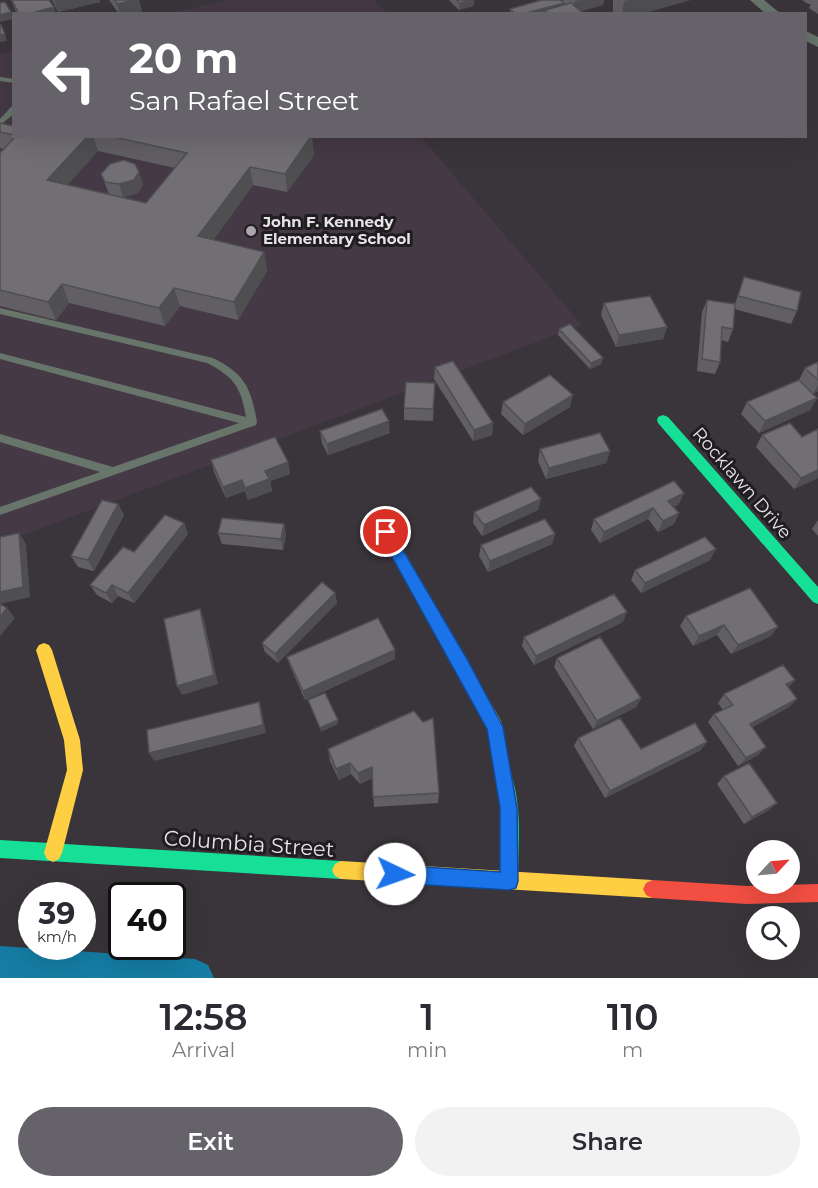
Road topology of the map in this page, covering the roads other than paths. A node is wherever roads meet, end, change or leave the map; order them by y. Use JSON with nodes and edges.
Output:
{"nodes":[{"id":1,"x":756,"y":0,"type":"edge"},
{"id":2,"x":772,"y":12,"type":"edge"},
{"id":3,"x":12,"y":111,"type":"edge"},
{"id":4,"x":0,"y":123,"type":"edge"},
{"id":5,"x":0,"y":311,"type":"edge"},
{"id":6,"x":0,"y":356,"type":"edge"},
{"id":7,"x":663,"y":420,"type":"dead end"},
{"id":8,"x":252,"y":422,"type":"junction"},
{"id":9,"x":0,"y":438,"type":"edge"},
{"id":10,"x":112,"y":471,"type":"junction"},
{"id":11,"x":0,"y":511,"type":"edge"},
{"id":12,"x":386,"y":532,"type":"dead end"},
{"id":13,"x":818,"y":597,"type":"edge"},
{"id":14,"x":44,"y":650,"type":"dead end"},
{"id":15,"x":0,"y":849,"type":"edge"},
{"id":16,"x":53,"y":853,"type":"junction"},
{"id":17,"x":509,"y":881,"type":"junction"},
{"id":18,"x":818,"y":893,"type":"edge"}],
"edges":[{"from":1,"to":2,"type":"street"},
{"from":3,"to":4,"type":"lane"},
{"from":5,"to":8,"type":"lane"},
{"from":6,"to":8,"type":"lane"},
{"from":7,"to":13,"type":"street","name":"Rocklawn Drive"},
{"from":8,"to":10,"type":"lane"},
{"from":9,"to":10,"type":"lane"},
{"from":10,"to":11,"type":"lane"},
{"from":12,"to":17,"type":"street"},
{"from":14,"to":16,"type":"street"},
{"from":15,"to":16,"type":"street","name":"Columbia Street"},
{"from":16,"to":17,"type":"street","name":"Columbia Street"},
{"from":17,"to":18,"type":"street","name":"Columbia Street"}]}
